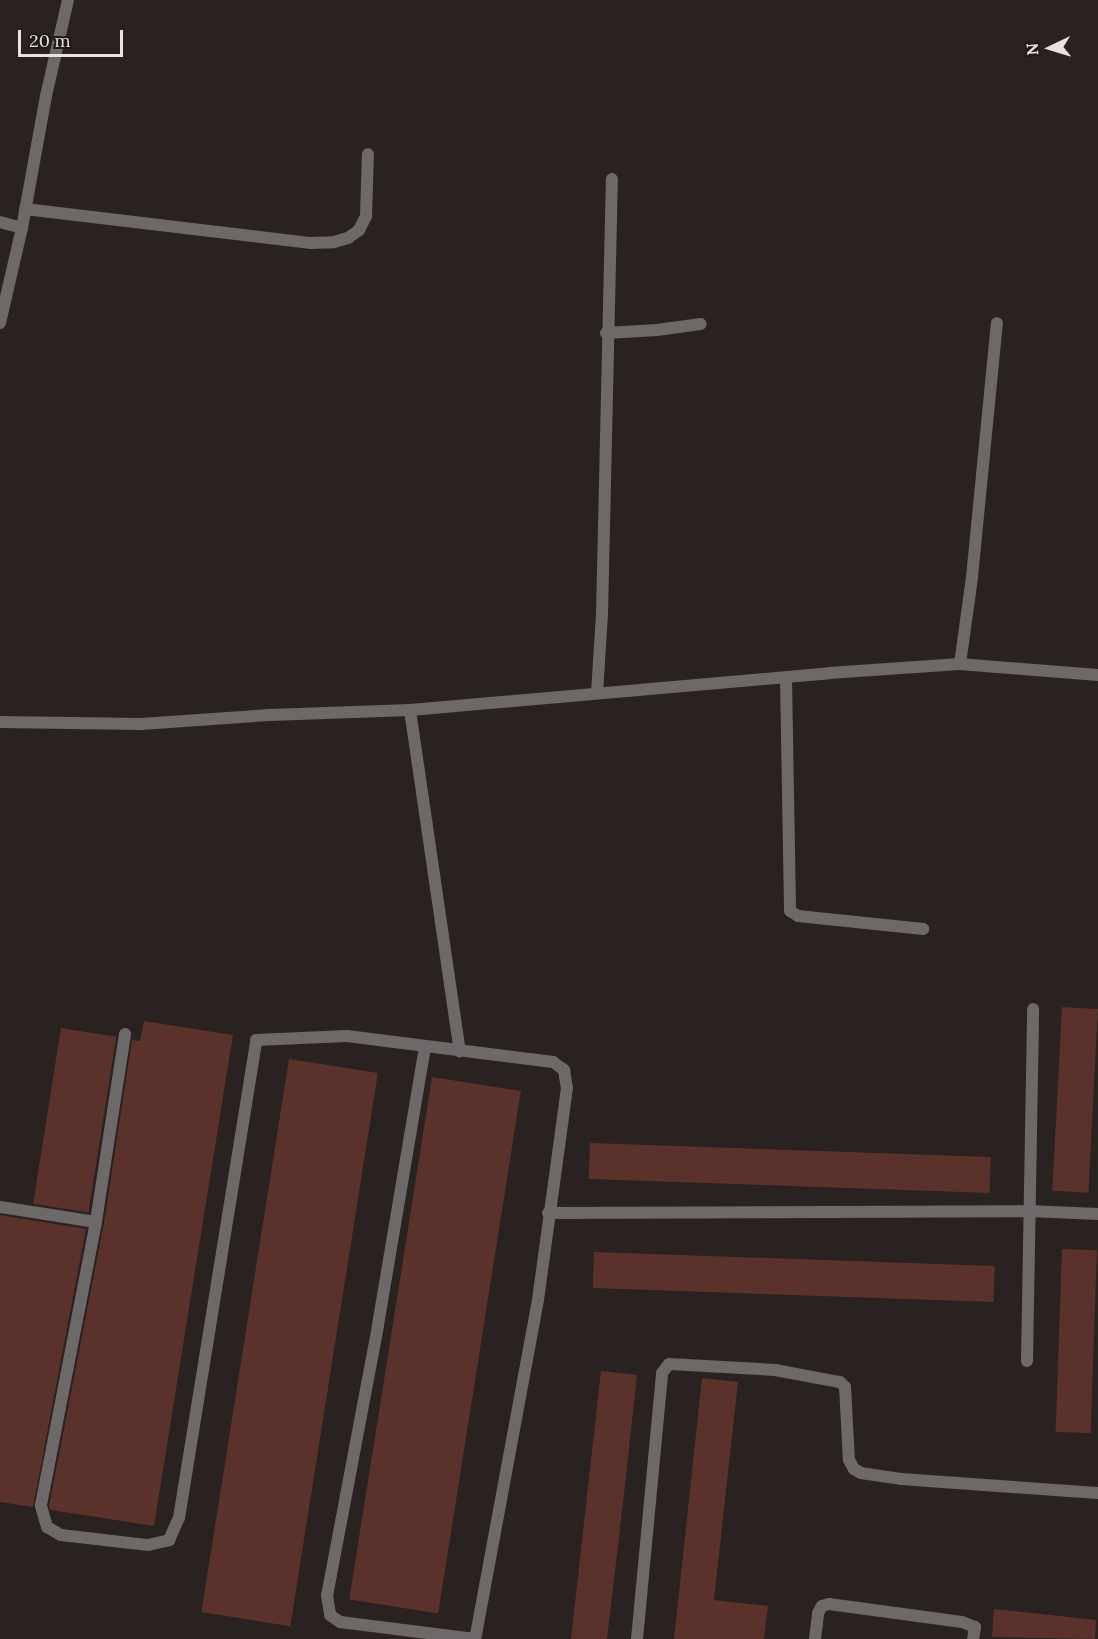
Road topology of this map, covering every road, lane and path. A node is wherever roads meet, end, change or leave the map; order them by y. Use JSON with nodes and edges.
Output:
{"nodes":[{"id":1,"x":68,"y":0,"type":"edge"},
{"id":2,"x":368,"y":154,"type":"dead end"},
{"id":3,"x":612,"y":179,"type":"dead end"},
{"id":4,"x":25,"y":209,"type":"junction"},
{"id":5,"x":0,"y":222,"type":"edge"},
{"id":6,"x":22,"y":228,"type":"junction"},
{"id":7,"x":0,"y":323,"type":"edge"},
{"id":8,"x":997,"y":323,"type":"dead end"},
{"id":9,"x":701,"y":324,"type":"dead end"},
{"id":10,"x":606,"y":333,"type":"junction"},
{"id":11,"x":960,"y":664,"type":"junction"},
{"id":12,"x":1098,"y":675,"type":"edge"},
{"id":13,"x":786,"y":678,"type":"junction"},
{"id":14,"x":597,"y":693,"type":"junction"},
{"id":15,"x":410,"y":710,"type":"junction"},
{"id":16,"x":0,"y":722,"type":"edge"},
{"id":17,"x":923,"y":928,"type":"dead end"},
{"id":18,"x":1033,"y":1009,"type":"dead end"},
{"id":19,"x":125,"y":1034,"type":"dead end"},
{"id":20,"x":425,"y":1047,"type":"junction"},
{"id":21,"x":460,"y":1051,"type":"junction"},
{"id":22,"x":0,"y":1207,"type":"edge"},
{"id":23,"x":1029,"y":1211,"type":"junction"},
{"id":24,"x":548,"y":1213,"type":"junction"},
{"id":25,"x":1098,"y":1214,"type":"edge"},
{"id":26,"x":96,"y":1222,"type":"junction"},
{"id":27,"x":1026,"y":1361,"type":"dead end"},
{"id":28,"x":1098,"y":1493,"type":"edge"},
{"id":29,"x":475,"y":1639,"type":"edge"},
{"id":30,"x":637,"y":1639,"type":"edge"},
{"id":31,"x":815,"y":1639,"type":"edge"},
{"id":32,"x":973,"y":1639,"type":"edge"}],
"edges":[{"from":1,"to":4,"type":"street"},
{"from":2,"to":4,"type":"street"},
{"from":3,"to":10,"type":"street"},
{"from":4,"to":6,"type":"street"},
{"from":5,"to":6,"type":"street"},
{"from":6,"to":7,"type":"street"},
{"from":8,"to":11,"type":"street"},
{"from":9,"to":10,"type":"street"},
{"from":10,"to":14,"type":"street"},
{"from":11,"to":12,"type":"street"},
{"from":11,"to":13,"type":"street"},
{"from":13,"to":14,"type":"street"},
{"from":13,"to":17,"type":"street"},
{"from":14,"to":15,"type":"street"},
{"from":15,"to":16,"type":"street"},
{"from":15,"to":21,"type":"street"},
{"from":18,"to":23,"type":"street"},
{"from":19,"to":26,"type":"street"},
{"from":20,"to":21,"type":"street"},
{"from":20,"to":26,"type":"street"},
{"from":20,"to":29,"type":"street"},
{"from":21,"to":24,"type":"street"},
{"from":22,"to":26,"type":"street"},
{"from":23,"to":24,"type":"street"},
{"from":23,"to":25,"type":"street"},
{"from":23,"to":27,"type":"street"},
{"from":24,"to":29,"type":"street"},
{"from":28,"to":30,"type":"street"},
{"from":31,"to":32,"type":"street"}]}
